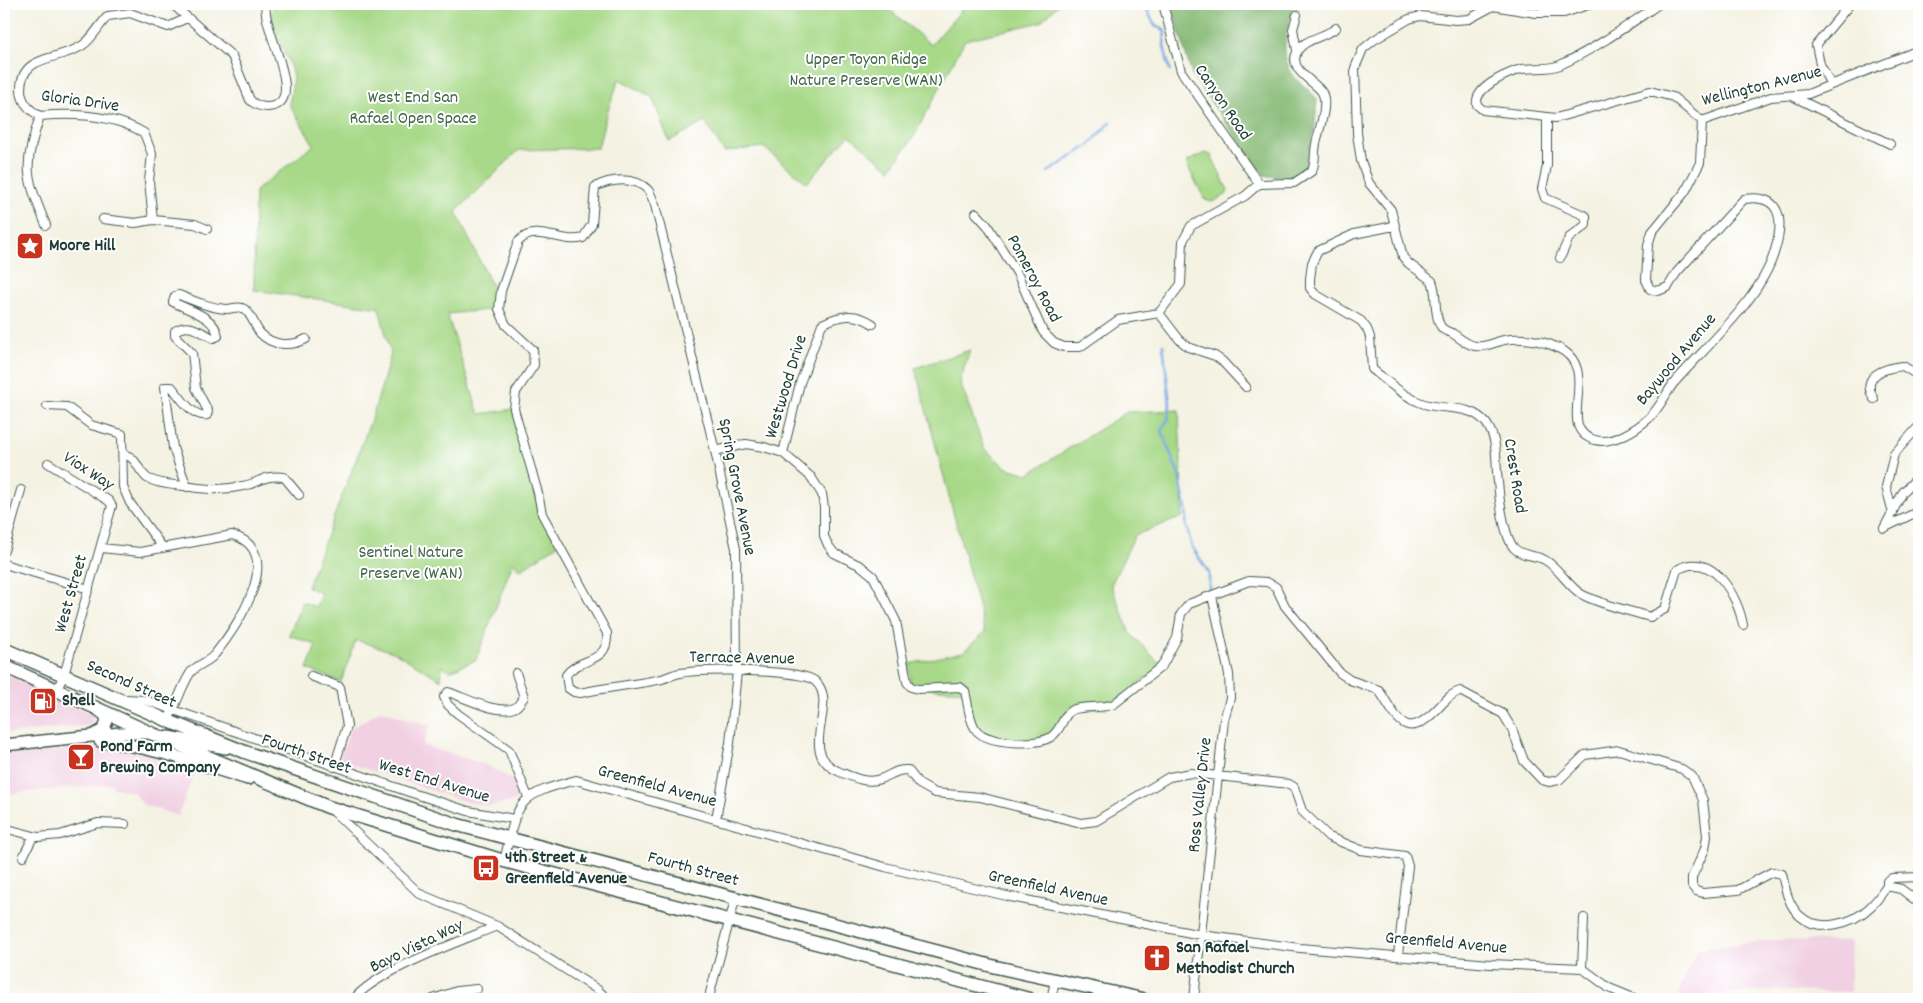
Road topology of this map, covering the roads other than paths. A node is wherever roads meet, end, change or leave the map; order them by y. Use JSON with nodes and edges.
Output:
{"nodes":[{"id":1,"x":172,"y":4,"type":"edge"},
{"id":2,"x":266,"y":4,"type":"edge"},
{"id":3,"x":1163,"y":4,"type":"edge"},
{"id":4,"x":1591,"y":4,"type":"edge"},
{"id":5,"x":1659,"y":4,"type":"edge"},
{"id":6,"x":1850,"y":4,"type":"edge"},
{"id":7,"x":1296,"y":15,"type":"dead end"},
{"id":8,"x":187,"y":18,"type":"junction"},
{"id":9,"x":1336,"y":28,"type":"dead end"},
{"id":10,"x":1297,"y":50,"type":"junction"},
{"id":11,"x":1919,"y":50,"type":"edge"},
{"id":12,"x":1831,"y":85,"type":"junction"},
{"id":13,"x":1792,"y":96,"type":"junction"},
{"id":14,"x":40,"y":116,"type":"junction"},
{"id":15,"x":1548,"y":118,"type":"junction"},
{"id":16,"x":1702,"y":121,"type":"junction"},
{"id":17,"x":1890,"y":144,"type":"dead end"},
{"id":18,"x":1260,"y":184,"type":"junction"},
{"id":19,"x":976,"y":213,"type":"dead end"},
{"id":20,"x":103,"y":219,"type":"dead end"},
{"id":21,"x":153,"y":220,"type":"junction"},
{"id":22,"x":46,"y":224,"type":"dead end"},
{"id":23,"x":660,"y":224,"type":"joint"},
{"id":24,"x":1394,"y":226,"type":"junction"},
{"id":25,"x":207,"y":229,"type":"dead end"},
{"id":26,"x":1560,"y":258,"type":"dead end"},
{"id":27,"x":1160,"y":312,"type":"junction"},
{"id":28,"x":873,"y":324,"type":"dead end"},
{"id":29,"x":306,"y":339,"type":"dead end"},
{"id":30,"x":1919,"y":376,"type":"edge"},
{"id":31,"x":1246,"y":387,"type":"dead end"},
{"id":32,"x":1874,"y":399,"type":"dead end"},
{"id":33,"x":46,"y":406,"type":"dead end"},
{"id":34,"x":1919,"y":426,"type":"edge"},
{"id":35,"x":715,"y":451,"type":"junction"},
{"id":36,"x":783,"y":453,"type":"junction"},
{"id":37,"x":123,"y":455,"type":"junction"},
{"id":38,"x":48,"y":463,"type":"dead end"},
{"id":39,"x":1919,"y":476,"type":"edge"},
{"id":40,"x":187,"y":487,"type":"junction"},
{"id":41,"x":21,"y":490,"type":"dead end"},
{"id":42,"x":299,"y":495,"type":"dead end"},
{"id":43,"x":112,"y":506,"type":"joint"},
{"id":44,"x":1919,"y":511,"type":"edge"},
{"id":45,"x":1893,"y":513,"type":"junction"},
{"id":46,"x":101,"y":548,"type":"junction"},
{"id":47,"x":163,"y":548,"type":"junction"},
{"id":48,"x":4,"y":551,"type":"edge"},
{"id":49,"x":4,"y":564,"type":"edge"},
{"id":50,"x":89,"y":589,"type":"junction"},
{"id":51,"x":1212,"y":596,"type":"junction"},
{"id":52,"x":1743,"y":625,"type":"dead end"},
{"id":53,"x":4,"y":649,"type":"edge"},
{"id":54,"x":4,"y":666,"type":"edge"},
{"id":55,"x":737,"y":672,"type":"junction"},
{"id":56,"x":516,"y":673,"type":"dead end"},
{"id":57,"x":64,"y":675,"type":"junction"},
{"id":58,"x":311,"y":676,"type":"dead end"},
{"id":59,"x":57,"y":689,"type":"junction"},
{"id":60,"x":92,"y":706,"type":"junction"},
{"id":61,"x":108,"y":714,"type":"junction"},
{"id":62,"x":168,"y":715,"type":"junction"},
{"id":63,"x":153,"y":734,"type":"junction"},
{"id":64,"x":83,"y":739,"type":"junction"},
{"id":65,"x":4,"y":745,"type":"edge"},
{"id":66,"x":245,"y":752,"type":"junction"},
{"id":67,"x":334,"y":767,"type":"junction"},
{"id":68,"x":1219,"y":776,"type":"junction"},
{"id":69,"x":276,"y":786,"type":"junction"},
{"id":70,"x":528,"y":797,"type":"junction"},
{"id":71,"x":328,"y":807,"type":"junction"},
{"id":72,"x":514,"y":819,"type":"junction"},
{"id":73,"x":716,"y":819,"type":"junction"},
{"id":74,"x":126,"y":824,"type":"dead end"},
{"id":75,"x":4,"y":828,"type":"edge"},
{"id":76,"x":33,"y":837,"type":"junction"},
{"id":77,"x":509,"y":839,"type":"junction"},
{"id":78,"x":22,"y":857,"type":"dead end"},
{"id":79,"x":504,"y":861,"type":"junction"},
{"id":80,"x":1919,"y":877,"type":"edge"},
{"id":81,"x":1887,"y":886,"type":"junction"},
{"id":82,"x":735,"y":900,"type":"junction"},
{"id":83,"x":1919,"y":903,"type":"edge"},
{"id":84,"x":1584,"y":918,"type":"dead end"},
{"id":85,"x":729,"y":921,"type":"junction"},
{"id":86,"x":497,"y":926,"type":"junction"},
{"id":87,"x":1200,"y":935,"type":"junction"},
{"id":88,"x":1398,"y":955,"type":"junction"},
{"id":89,"x":1582,"y":968,"type":"junction"},
{"id":90,"x":1054,"y":982,"type":"junction"},
{"id":91,"x":477,"y":989,"type":"dead end"},
{"id":92,"x":354,"y":999,"type":"edge"},
{"id":93,"x":433,"y":999,"type":"edge"},
{"id":94,"x":607,"y":999,"type":"edge"},
{"id":95,"x":711,"y":999,"type":"edge"},
{"id":96,"x":1029,"y":999,"type":"edge"},
{"id":97,"x":1050,"y":999,"type":"edge"},
{"id":98,"x":1142,"y":999,"type":"edge"},
{"id":99,"x":1194,"y":999,"type":"edge"},
{"id":100,"x":1636,"y":999,"type":"edge"},
{"id":101,"x":1764,"y":999,"type":"edge"},
{"id":102,"x":1832,"y":999,"type":"edge"}],
"edges":[{"from":1,"to":8,"type":"street"},
{"from":2,"to":8,"type":"street"},
{"from":3,"to":18,"type":"street","name":"Canyon Road"},
{"from":4,"to":24,"type":"street","name":"Baywood Avenue"},
{"from":5,"to":15,"type":"street","name":"Wellington Avenue"},
{"from":6,"to":12,"type":"street"},
{"from":7,"to":10,"type":"street"},
{"from":8,"to":14,"type":"street","name":"Gloria Drive"},
{"from":9,"to":10,"type":"street"},
{"from":10,"to":18,"type":"street"},
{"from":11,"to":12,"type":"street","name":"Wellington Avenue"},
{"from":12,"to":13,"type":"street","name":"Wellington Avenue"},
{"from":13,"to":16,"type":"street","name":"Wellington Avenue"},
{"from":13,"to":17,"type":"street"},
{"from":14,"to":21,"type":"street","name":"Gloria Drive"},
{"from":14,"to":22,"type":"street"},
{"from":15,"to":16,"type":"street","name":"Wellington Avenue"},
{"from":15,"to":26,"type":"street"},
{"from":16,"to":24,"type":"street","name":"Baywood Avenue"},
{"from":18,"to":27,"type":"street"},
{"from":19,"to":27,"type":"street","name":"Pomeroy Road"},
{"from":20,"to":21,"type":"street"},
{"from":21,"to":25,"type":"street"},
{"from":23,"to":35,"type":"street","name":"Spring Grove Avenue"},
{"from":23,"to":55,"type":"street","name":"Terrace Avenue"},
{"from":24,"to":52,"type":"street","name":"Crest Road"},
{"from":27,"to":31,"type":"street"},
{"from":28,"to":36,"type":"street","name":"Westwood Drive"},
{"from":29,"to":40,"type":"street"},
{"from":30,"to":32,"type":"street"},
{"from":33,"to":37,"type":"street"},
{"from":34,"to":45,"type":"street"},
{"from":35,"to":36,"type":"street"},
{"from":35,"to":55,"type":"street","name":"Spring Grove Avenue"},
{"from":36,"to":51,"type":"street"},
{"from":37,"to":40,"type":"street"},
{"from":37,"to":47,"type":"street"},
{"from":38,"to":43,"type":"street","name":"Viox Way"},
{"from":39,"to":45,"type":"street"},
{"from":40,"to":42,"type":"street"},
{"from":41,"to":48,"type":"street"},
{"from":43,"to":46,"type":"street","name":"West Street"},
{"from":44,"to":45,"type":"street"},
{"from":46,"to":47,"type":"street"},
{"from":46,"to":50,"type":"street","name":"West Street"},
{"from":47,"to":62,"type":"street"},
{"from":49,"to":50,"type":"street"},
{"from":50,"to":57,"type":"street","name":"West Street"},
{"from":51,"to":68,"type":"street","name":"Ross Valley Drive"},
{"from":51,"to":81,"type":"street"},
{"from":53,"to":57,"type":"main road","name":"Second Street"},
{"from":54,"to":59,"type":"main road","name":"Second Street"},
{"from":55,"to":68,"type":"street","name":"Terrace Avenue"},
{"from":55,"to":73,"type":"street","name":"Spring Grove Avenue"},
{"from":56,"to":70,"type":"street"},
{"from":57,"to":59,"type":"street","name":"West Street"},
{"from":57,"to":62,"type":"main road","name":"Second Street"},
{"from":58,"to":67,"type":"street"},
{"from":59,"to":60,"type":"main road","name":"Second Street"},
{"from":60,"to":61,"type":"main road","name":"Second Street"},
{"from":60,"to":64,"type":"main road"},
{"from":61,"to":62,"type":"main road"},
{"from":61,"to":63,"type":"main road","name":"Second Street"},
{"from":62,"to":66,"type":"main road","name":"Second Street"},
{"from":62,"to":67,"type":"street","name":"West End Avenue"},
{"from":63,"to":64,"type":"main road","name":"Fourth Street"},
{"from":63,"to":66,"type":"main road","name":"Fourth Street"},
{"from":63,"to":69,"type":"main road","name":"Fourth Street"},
{"from":64,"to":65,"type":"main road","name":"Fourth Street"},
{"from":64,"to":69,"type":"main road","name":"Fourth Street"},
{"from":66,"to":77,"type":"main road","name":"Fourth Street"},
{"from":67,"to":72,"type":"street","name":"West End Avenue"},
{"from":68,"to":87,"type":"street","name":"Ross Valley Drive"},
{"from":68,"to":88,"type":"street","name":"Terrace Avenue"},
{"from":69,"to":71,"type":"main road","name":"Fourth Street"},
{"from":70,"to":72,"type":"street"},
{"from":70,"to":73,"type":"street","name":"Greenfield Avenue"},
{"from":71,"to":79,"type":"main road","name":"Fourth Street"},
{"from":71,"to":86,"type":"street"},
{"from":72,"to":77,"type":"street"},
{"from":73,"to":87,"type":"street","name":"Greenfield Avenue"},
{"from":74,"to":76,"type":"street"},
{"from":75,"to":76,"type":"street"},
{"from":76,"to":78,"type":"street"},
{"from":77,"to":79,"type":"street"},
{"from":77,"to":82,"type":"main road","name":"Fourth Street"},
{"from":79,"to":85,"type":"main road","name":"Fourth Street"},
{"from":80,"to":81,"type":"street"},
{"from":81,"to":83,"type":"street"},
{"from":82,"to":85,"type":"street"},
{"from":82,"to":90,"type":"main road","name":"Fourth Street"},
{"from":84,"to":89,"type":"street"},
{"from":85,"to":95,"type":"street"},
{"from":85,"to":96,"type":"main road","name":"Fourth Street"},
{"from":86,"to":92,"type":"street","name":"Bayo Vista Way"},
{"from":86,"to":94,"type":"street"},
{"from":87,"to":88,"type":"street","name":"Greenfield Avenue"},
{"from":87,"to":99,"type":"street","name":"Ross Valley Drive"},
{"from":88,"to":89,"type":"street","name":"Greenfield Avenue"},
{"from":89,"to":100,"type":"street"},
{"from":90,"to":97,"type":"street"},
{"from":90,"to":98,"type":"main road","name":"Fourth Street"},
{"from":91,"to":93,"type":"street"},
{"from":101,"to":102,"type":"street"}]}
